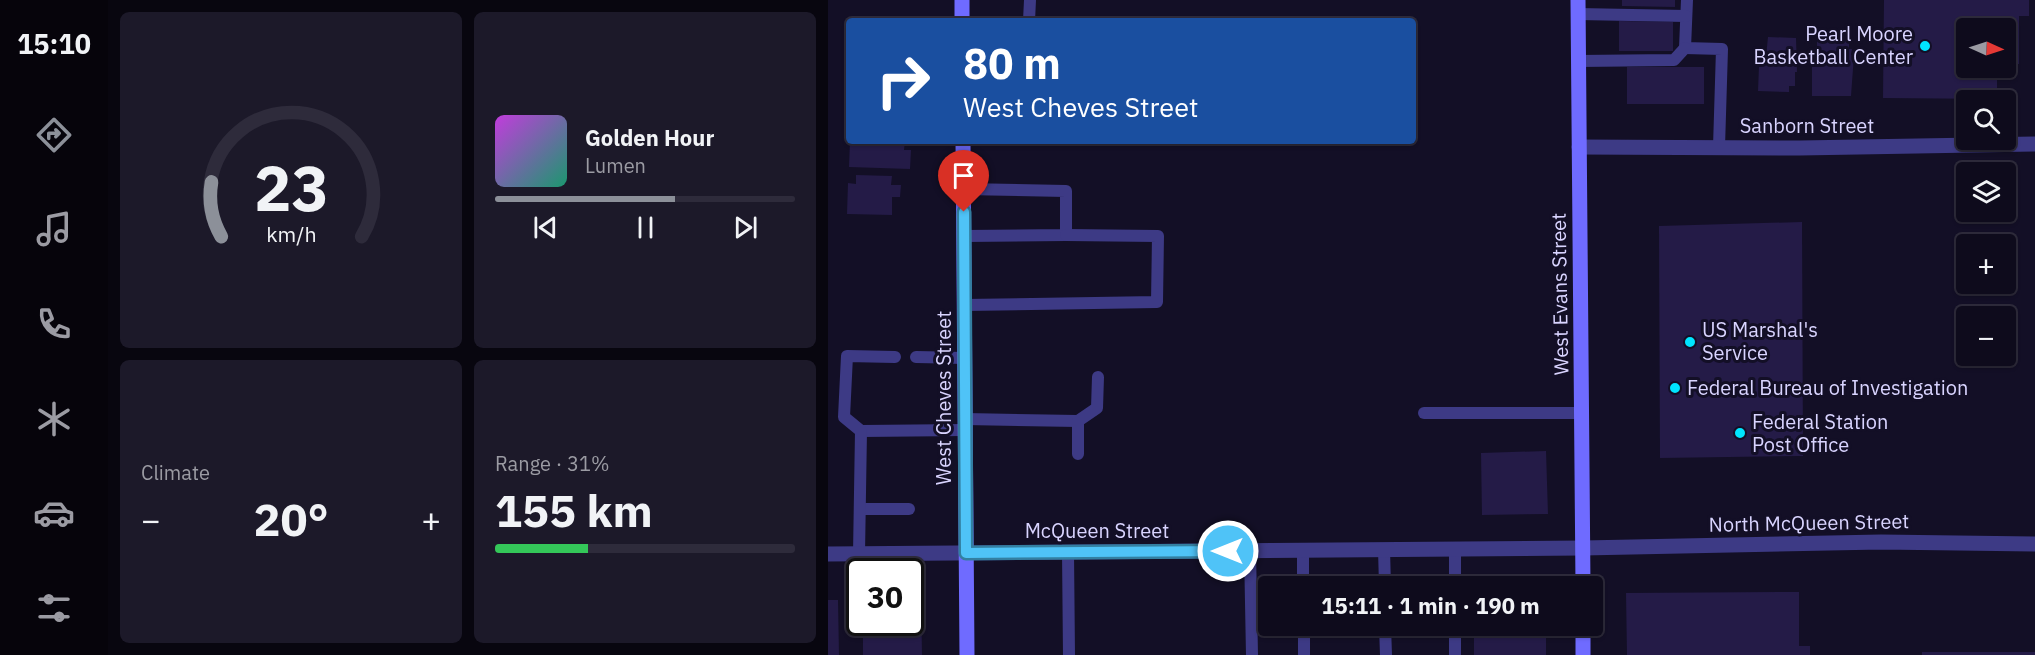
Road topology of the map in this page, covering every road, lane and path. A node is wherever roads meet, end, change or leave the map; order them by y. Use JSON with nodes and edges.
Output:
{"nodes":[{"id":1,"x":962,"y":0,"type":"edge"},
{"id":2,"x":1029,"y":0,"type":"edge"},
{"id":3,"x":1687,"y":0,"type":"edge"},
{"id":4,"x":1578,"y":7,"type":"edge"},
{"id":5,"x":1686,"y":16,"type":"junction"},
{"id":6,"x":962,"y":18,"type":"edge"},
{"id":7,"x":1029,"y":18,"type":"edge"},
{"id":8,"x":1685,"y":48,"type":"junction"},
{"id":9,"x":1578,"y":61,"type":"junction"},
{"id":10,"x":963,"y":144,"type":"edge"},
{"id":11,"x":2035,"y":144,"type":"edge"},
{"id":12,"x":1579,"y":147,"type":"junction"},
{"id":13,"x":1719,"y":147,"type":"junction"},
{"id":14,"x":963,"y":189,"type":"junction"},
{"id":15,"x":1066,"y":235,"type":"junction"},
{"id":16,"x":964,"y":236,"type":"junction"},
{"id":17,"x":964,"y":305,"type":"junction"},
{"id":18,"x":895,"y":357,"type":"dead end"},
{"id":19,"x":916,"y":357,"type":"dead end"},
{"id":20,"x":965,"y":358,"type":"junction"},
{"id":21,"x":1098,"y":377,"type":"dead end"},
{"id":22,"x":1424,"y":413,"type":"dead end"},
{"id":23,"x":1582,"y":413,"type":"junction"},
{"id":24,"x":1078,"y":421,"type":"junction"},
{"id":25,"x":965,"y":425,"type":"junction"},
{"id":26,"x":861,"y":431,"type":"junction"},
{"id":27,"x":1078,"y":454,"type":"dead end"},
{"id":28,"x":861,"y":509,"type":"junction"},
{"id":29,"x":909,"y":509,"type":"dead end"},
{"id":30,"x":2035,"y":544,"type":"edge"},
{"id":31,"x":1583,"y":548,"type":"junction"},
{"id":32,"x":1384,"y":549,"type":"junction"},
{"id":33,"x":1455,"y":549,"type":"junction"},
{"id":34,"x":1250,"y":550,"type":"junction"},
{"id":35,"x":1303,"y":550,"type":"junction"},
{"id":36,"x":1068,"y":552,"type":"junction"},
{"id":37,"x":966,"y":553,"type":"junction"},
{"id":38,"x":828,"y":554,"type":"edge"},
{"id":39,"x":859,"y":554,"type":"junction"},
{"id":40,"x":1303,"y":576,"type":"edge"},
{"id":41,"x":1385,"y":576,"type":"edge"},
{"id":42,"x":1455,"y":576,"type":"edge"},
{"id":43,"x":1583,"y":576,"type":"edge"},
{"id":44,"x":1304,"y":636,"type":"edge"},
{"id":45,"x":1385,"y":636,"type":"edge"},
{"id":46,"x":1455,"y":636,"type":"edge"},
{"id":47,"x":1583,"y":636,"type":"edge"},
{"id":48,"x":967,"y":655,"type":"edge"},
{"id":49,"x":1069,"y":655,"type":"edge"},
{"id":50,"x":1252,"y":655,"type":"edge"},
{"id":51,"x":1304,"y":655,"type":"edge"},
{"id":52,"x":1386,"y":655,"type":"edge"},
{"id":53,"x":1455,"y":655,"type":"edge"},
{"id":54,"x":1583,"y":655,"type":"edge"}],
"edges":[{"from":1,"to":6,"type":"street"},
{"from":2,"to":7,"type":"lane"},
{"from":3,"to":5,"type":"lane"},
{"from":4,"to":5,"type":"lane"},
{"from":4,"to":9,"type":"street","name":"West Evans Street"},
{"from":5,"to":8,"type":"lane"},
{"from":8,"to":9,"type":"lane"},
{"from":8,"to":13,"type":"lane"},
{"from":9,"to":12,"type":"street","name":"West Evans Street"},
{"from":10,"to":14,"type":"street","name":"West Cheves Street"},
{"from":11,"to":13,"type":"street","name":"Sanborn Street"},
{"from":12,"to":13,"type":"street","name":"Sanborn Street"},
{"from":12,"to":23,"type":"street","name":"West Evans Street"},
{"from":14,"to":15,"type":"lane"},
{"from":14,"to":16,"type":"street","name":"West Cheves Street"},
{"from":15,"to":16,"type":"lane"},
{"from":15,"to":17,"type":"lane"},
{"from":16,"to":17,"type":"street","name":"West Cheves Street"},
{"from":17,"to":20,"type":"street","name":"West Cheves Street"},
{"from":18,"to":26,"type":"lane"},
{"from":19,"to":20,"type":"lane"},
{"from":20,"to":25,"type":"street","name":"West Cheves Street"},
{"from":21,"to":24,"type":"lane"},
{"from":22,"to":23,"type":"lane"},
{"from":23,"to":31,"type":"street","name":"West Evans Street"},
{"from":24,"to":25,"type":"lane"},
{"from":24,"to":27,"type":"lane"},
{"from":25,"to":26,"type":"lane"},
{"from":25,"to":37,"type":"street","name":"West Cheves Street"},
{"from":26,"to":28,"type":"lane"},
{"from":28,"to":29,"type":"lane"},
{"from":28,"to":39,"type":"lane"},
{"from":30,"to":31,"type":"street","name":"North McQueen Street"},
{"from":31,"to":33,"type":"street","name":"McQueen Street"},
{"from":31,"to":43,"type":"street","name":"West Evans Street"},
{"from":32,"to":33,"type":"street","name":"McQueen Street"},
{"from":32,"to":35,"type":"street","name":"McQueen Street"},
{"from":32,"to":41,"type":"lane"},
{"from":33,"to":42,"type":"lane"},
{"from":34,"to":35,"type":"street","name":"McQueen Street"},
{"from":34,"to":36,"type":"street","name":"McQueen Street"},
{"from":34,"to":50,"type":"lane"},
{"from":35,"to":40,"type":"lane"},
{"from":36,"to":37,"type":"street","name":"McQueen Street"},
{"from":36,"to":49,"type":"lane"},
{"from":37,"to":39,"type":"street","name":"McQueen Street"},
{"from":37,"to":48,"type":"street","name":"West Cheves Street"},
{"from":38,"to":39,"type":"street","name":"McQueen Street"},
{"from":44,"to":51,"type":"lane"},
{"from":45,"to":52,"type":"lane"},
{"from":46,"to":53,"type":"lane"},
{"from":47,"to":54,"type":"street"}]}
